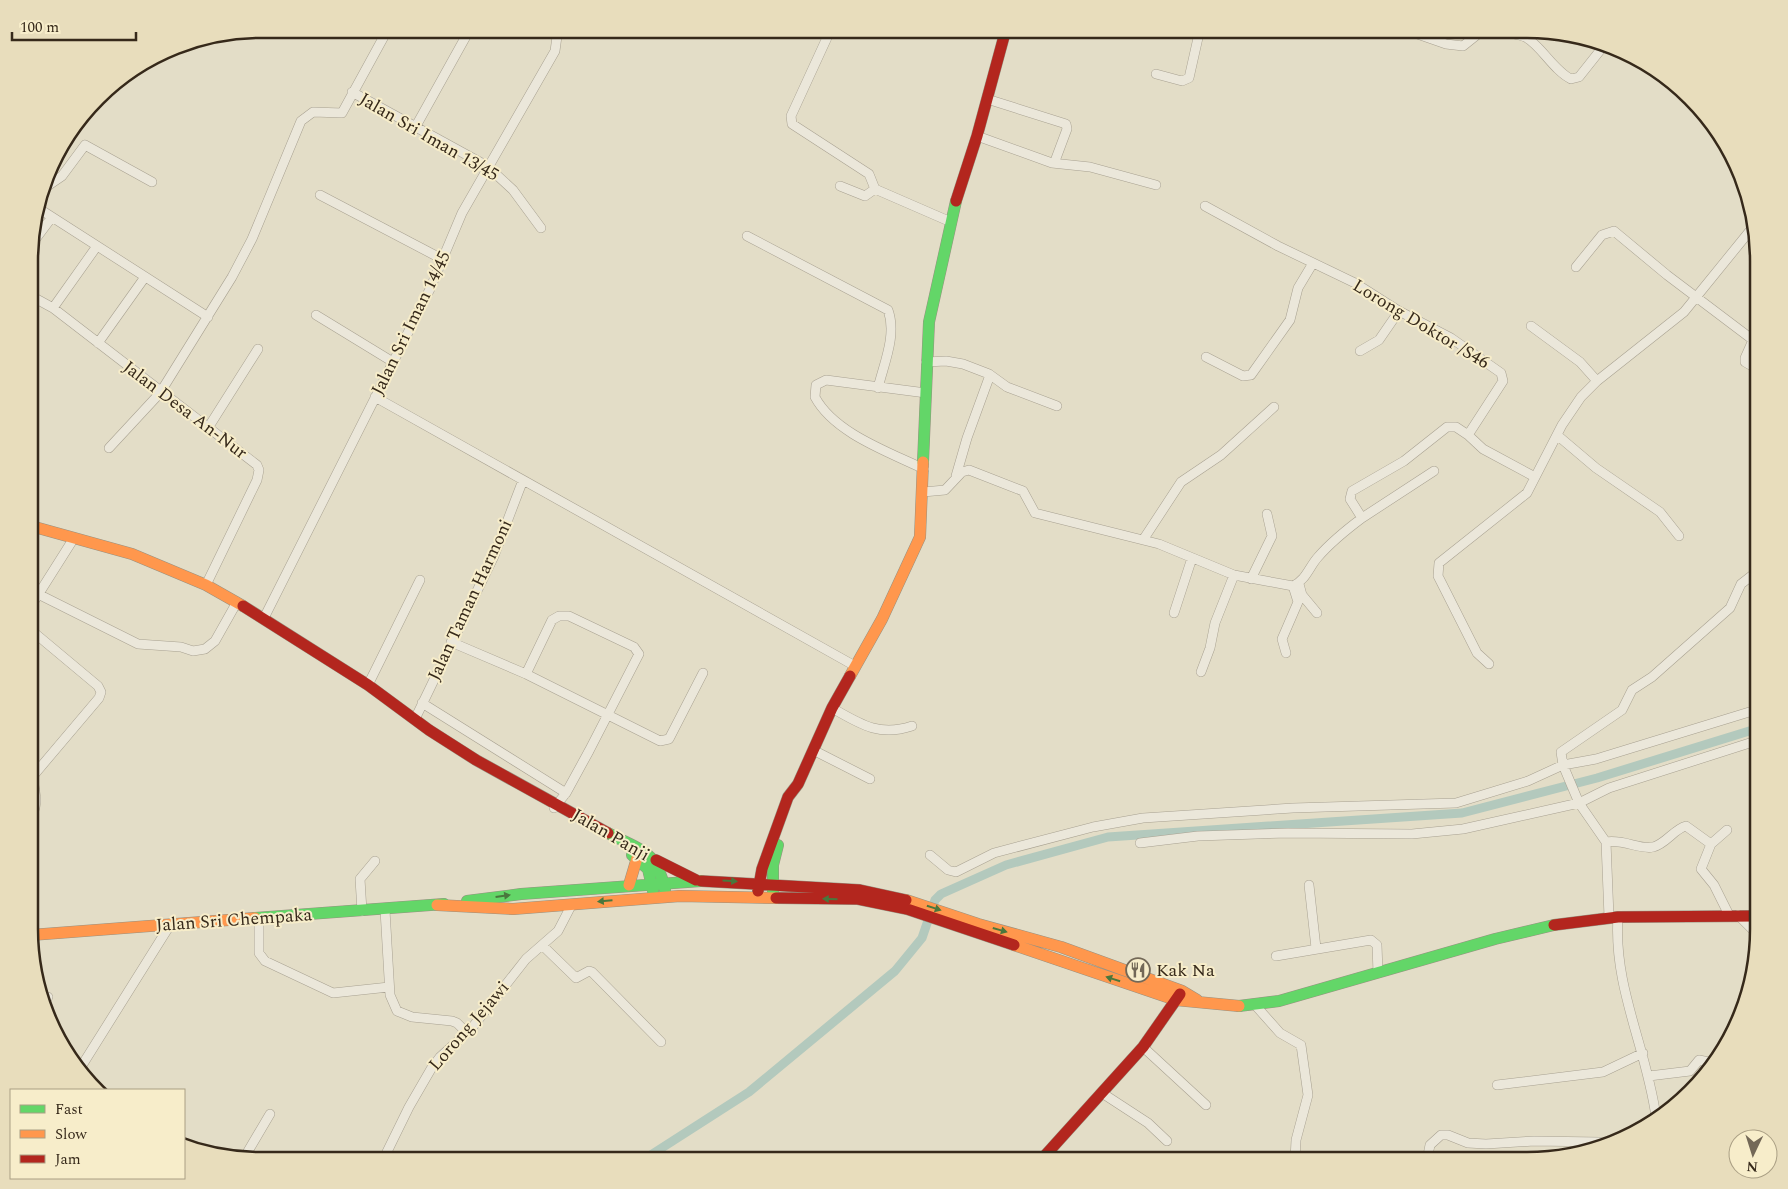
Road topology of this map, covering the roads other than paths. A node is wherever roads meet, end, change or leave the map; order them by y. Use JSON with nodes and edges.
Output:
{"nodes":[{"id":1,"x":383,"y":38,"type":"edge"},
{"id":2,"x":465,"y":38,"type":"edge"},
{"id":3,"x":557,"y":38,"type":"edge"},
{"id":4,"x":827,"y":38,"type":"edge"},
{"id":5,"x":1004,"y":38,"type":"edge"},
{"id":6,"x":1198,"y":38,"type":"edge"},
{"id":7,"x":1433,"y":38,"type":"edge"},
{"id":8,"x":1474,"y":38,"type":"edge"},
{"id":9,"x":1526,"y":38,"type":"edge"},
{"id":10,"x":1601,"y":50,"type":"edge"},
{"id":11,"x":1156,"y":74,"type":"dead end"},
{"id":12,"x":352,"y":92,"type":"junction"},
{"id":13,"x":987,"y":99,"type":"junction"},
{"id":14,"x":416,"y":126,"type":"junction"},
{"id":15,"x":977,"y":136,"type":"junction"},
{"id":16,"x":1052,"y":163,"type":"junction"},
{"id":17,"x":487,"y":166,"type":"junction"},
{"id":18,"x":152,"y":182,"type":"dead end"},
{"id":19,"x":51,"y":184,"type":"edge"},
{"id":20,"x":1156,"y":185,"type":"dead end"},
{"id":21,"x":840,"y":186,"type":"dead end"},
{"id":22,"x":875,"y":189,"type":"junction"},
{"id":23,"x":320,"y":194,"type":"dead end"},
{"id":24,"x":1204,"y":206,"type":"dead end"},
{"id":25,"x":43,"y":211,"type":"edge"},
{"id":26,"x":52,"y":217,"type":"junction"},
{"id":27,"x":951,"y":222,"type":"junction"},
{"id":28,"x":541,"y":228,"type":"dead end"},
{"id":29,"x":1749,"y":232,"type":"edge"},
{"id":30,"x":39,"y":235,"type":"edge"},
{"id":31,"x":747,"y":236,"type":"dead end"},
{"id":32,"x":97,"y":246,"type":"junction"},
{"id":33,"x":442,"y":259,"type":"junction"},
{"id":34,"x":1314,"y":262,"type":"junction"},
{"id":35,"x":1576,"y":267,"type":"dead end"},
{"id":36,"x":144,"y":276,"type":"junction"},
{"id":37,"x":1695,"y":297,"type":"junction"},
{"id":38,"x":38,"y":300,"type":"edge"},
{"id":39,"x":53,"y":308,"type":"junction"},
{"id":40,"x":1399,"y":311,"type":"junction"},
{"id":41,"x":316,"y":315,"type":"dead end"},
{"id":42,"x":208,"y":317,"type":"junction"},
{"id":43,"x":1532,"y":326,"type":"dead end"},
{"id":44,"x":1750,"y":338,"type":"edge"},
{"id":45,"x":98,"y":343,"type":"junction"},
{"id":46,"x":1750,"y":347,"type":"edge"},
{"id":47,"x":258,"y":349,"type":"dead end"},
{"id":48,"x":1360,"y":351,"type":"dead end"},
{"id":49,"x":1206,"y":357,"type":"dead end"},
{"id":50,"x":393,"y":362,"type":"junction"},
{"id":51,"x":926,"y":362,"type":"junction"},
{"id":52,"x":1750,"y":365,"type":"edge"},
{"id":53,"x":990,"y":376,"type":"junction"},
{"id":54,"x":1597,"y":381,"type":"junction"},
{"id":55,"x":878,"y":388,"type":"junction"},
{"id":56,"x":160,"y":393,"type":"junction"},
{"id":57,"x":926,"y":393,"type":"junction"},
{"id":58,"x":375,"y":397,"type":"junction"},
{"id":59,"x":1057,"y":406,"type":"dead end"},
{"id":60,"x":1274,"y":407,"type":"dead end"},
{"id":61,"x":208,"y":428,"type":"junction"},
{"id":62,"x":1557,"y":434,"type":"junction"},
{"id":63,"x":1468,"y":435,"type":"junction"},
{"id":64,"x":109,"y":448,"type":"dead end"},
{"id":65,"x":924,"y":469,"type":"junction"},
{"id":66,"x":1434,"y":471,"type":"dead end"},
{"id":67,"x":1535,"y":477,"type":"junction"},
{"id":68,"x":955,"y":479,"type":"junction"},
{"id":69,"x":523,"y":480,"type":"junction"},
{"id":70,"x":923,"y":492,"type":"junction"},
{"id":71,"x":1267,"y":514,"type":"dead end"},
{"id":72,"x":1362,"y":518,"type":"junction"},
{"id":73,"x":38,"y":528,"type":"edge"},
{"id":74,"x":1679,"y":536,"type":"dead end"},
{"id":75,"x":74,"y":538,"type":"junction"},
{"id":76,"x":1144,"y":540,"type":"junction"},
{"id":77,"x":1192,"y":558,"type":"junction"},
{"id":78,"x":1234,"y":575,"type":"junction"},
{"id":79,"x":1750,"y":577,"type":"edge"},
{"id":80,"x":1251,"y":579,"type":"junction"},
{"id":81,"x":420,"y":580,"type":"dead end"},
{"id":82,"x":1296,"y":584,"type":"junction"},
{"id":83,"x":206,"y":585,"type":"junction"},
{"id":84,"x":38,"y":594,"type":"joint"},
{"id":85,"x":236,"y":602,"type":"junction"},
{"id":86,"x":1174,"y":613,"type":"dead end"},
{"id":87,"x":1317,"y":613,"type":"dead end"},
{"id":88,"x":264,"y":618,"type":"junction"},
{"id":89,"x":38,"y":636,"type":"edge"},
{"id":90,"x":451,"y":642,"type":"junction"},
{"id":91,"x":1286,"y":653,"type":"dead end"},
{"id":92,"x":1489,"y":664,"type":"dead end"},
{"id":93,"x":855,"y":666,"type":"junction"},
{"id":94,"x":1202,"y":672,"type":"dead end"},
{"id":95,"x":703,"y":673,"type":"dead end"},
{"id":96,"x":526,"y":674,"type":"junction"},
{"id":97,"x":368,"y":685,"type":"junction"},
{"id":98,"x":422,"y":703,"type":"junction"},
{"id":99,"x":832,"y":708,"type":"junction"},
{"id":100,"x":1750,"y":711,"type":"edge"},
{"id":101,"x":607,"y":715,"type":"junction"},
{"id":102,"x":415,"y":720,"type":"junction"},
{"id":103,"x":912,"y":726,"type":"dead end"},
{"id":104,"x":1750,"y":743,"type":"edge"},
{"id":105,"x":813,"y":750,"type":"junction"},
{"id":106,"x":502,"y":753,"type":"junction"},
{"id":107,"x":528,"y":769,"type":"junction"},
{"id":108,"x":1564,"y":769,"type":"junction"},
{"id":109,"x":38,"y":770,"type":"edge"},
{"id":110,"x":493,"y":770,"type":"junction"},
{"id":111,"x":870,"y":779,"type":"dead end"},
{"id":112,"x":518,"y":784,"type":"junction"},
{"id":113,"x":798,"y":784,"type":"junction"},
{"id":114,"x":566,"y":793,"type":"junction"},
{"id":115,"x":1577,"y":800,"type":"junction"},
{"id":116,"x":556,"y":806,"type":"junction"},
{"id":117,"x":1727,"y":830,"type":"dead end"},
{"id":118,"x":1606,"y":842,"type":"junction"},
{"id":119,"x":1140,"y":843,"type":"dead end"},
{"id":120,"x":1711,"y":844,"type":"junction"},
{"id":121,"x":930,"y":855,"type":"dead end"},
{"id":122,"x":637,"y":858,"type":"junction"},
{"id":123,"x":654,"y":858,"type":"junction"},
{"id":124,"x":375,"y":861,"type":"dead end"},
{"id":125,"x":696,"y":880,"type":"junction"},
{"id":126,"x":665,"y":882,"type":"junction"},
{"id":127,"x":652,"y":883,"type":"junction"},
{"id":128,"x":760,"y":883,"type":"junction"},
{"id":129,"x":629,"y":884,"type":"junction"},
{"id":130,"x":773,"y":884,"type":"junction"},
{"id":131,"x":1309,"y":885,"type":"dead end"},
{"id":132,"x":659,"y":898,"type":"junction"},
{"id":133,"x":758,"y":898,"type":"junction"},
{"id":134,"x":772,"y":898,"type":"junction"},
{"id":135,"x":572,"y":904,"type":"junction"},
{"id":136,"x":437,"y":905,"type":"junction"},
{"id":137,"x":913,"y":905,"type":"junction"},
{"id":138,"x":385,"y":910,"type":"junction"},
{"id":139,"x":362,"y":911,"type":"junction"},
{"id":140,"x":1734,"y":915,"type":"junction"},
{"id":141,"x":1750,"y":916,"type":"edge"},
{"id":142,"x":1614,"y":917,"type":"junction"},
{"id":143,"x":259,"y":918,"type":"junction"},
{"id":144,"x":170,"y":925,"type":"junction"},
{"id":145,"x":1750,"y":928,"type":"edge"},
{"id":146,"x":38,"y":934,"type":"edge"},
{"id":147,"x":543,"y":946,"type":"junction"},
{"id":148,"x":1316,"y":948,"type":"junction"},
{"id":149,"x":1276,"y":956,"type":"dead end"},
{"id":150,"x":1378,"y":973,"type":"junction"},
{"id":151,"x":389,"y":987,"type":"junction"},
{"id":152,"x":1179,"y":996,"type":"junction"},
{"id":153,"x":1256,"y":1006,"type":"junction"},
{"id":154,"x":467,"y":1033,"type":"junction"},
{"id":155,"x":661,"y":1042,"type":"dead end"},
{"id":156,"x":1143,"y":1047,"type":"junction"},
{"id":157,"x":1643,"y":1053,"type":"junction"},
{"id":158,"x":1706,"y":1061,"type":"edge"},
{"id":159,"x":83,"y":1063,"type":"edge"},
{"id":160,"x":1649,"y":1076,"type":"junction"},
{"id":161,"x":1497,"y":1085,"type":"dead end"},
{"id":162,"x":1102,"y":1093,"type":"junction"},
{"id":163,"x":1206,"y":1104,"type":"dead end"},
{"id":164,"x":1655,"y":1111,"type":"edge"},
{"id":165,"x":270,"y":1114,"type":"dead end"},
{"id":166,"x":1167,"y":1141,"type":"dead end"},
{"id":167,"x":1592,"y":1142,"type":"edge"},
{"id":168,"x":248,"y":1151,"type":"edge"},
{"id":169,"x":387,"y":1152,"type":"edge"},
{"id":170,"x":1047,"y":1152,"type":"edge"},
{"id":171,"x":1295,"y":1152,"type":"edge"},
{"id":172,"x":1429,"y":1152,"type":"edge"}],
"edges":[{"from":1,"to":12,"type":"street"},
{"from":2,"to":14,"type":"street"},
{"from":3,"to":17,"type":"street","name":"Jalan Sri Iman 14/45"},
{"from":4,"to":22,"type":"street"},
{"from":5,"to":13,"type":"main road"},
{"from":6,"to":11,"type":"street"},
{"from":7,"to":8,"type":"street"},
{"from":9,"to":10,"type":"street"},
{"from":12,"to":14,"type":"street","name":"Jalan Sri Iman 13/45"},
{"from":12,"to":42,"type":"street"},
{"from":13,"to":15,"type":"main road"},
{"from":13,"to":16,"type":"street"},
{"from":14,"to":17,"type":"street","name":"Jalan Sri Iman 13/45"},
{"from":15,"to":16,"type":"street"},
{"from":15,"to":27,"type":"main road"},
{"from":16,"to":20,"type":"street"},
{"from":17,"to":28,"type":"street","name":"Jalan Sri Iman 13/45"},
{"from":17,"to":33,"type":"street","name":"Jalan Sri Iman 14/45"},
{"from":18,"to":19,"type":"street"},
{"from":21,"to":22,"type":"street"},
{"from":22,"to":27,"type":"street"},
{"from":23,"to":33,"type":"street"},
{"from":24,"to":34,"type":"street","name":"Lorong Doktor /S46"},
{"from":25,"to":26,"type":"street"},
{"from":26,"to":30,"type":"street"},
{"from":26,"to":32,"type":"street"},
{"from":27,"to":51,"type":"main road"},
{"from":29,"to":37,"type":"street"},
{"from":31,"to":55,"type":"street"},
{"from":32,"to":36,"type":"street"},
{"from":32,"to":39,"type":"street"},
{"from":33,"to":50,"type":"street","name":"Jalan Sri Iman 14/45"},
{"from":34,"to":40,"type":"street","name":"Lorong Doktor /S46"},
{"from":34,"to":49,"type":"street"},
{"from":35,"to":37,"type":"street"},
{"from":36,"to":42,"type":"street"},
{"from":36,"to":45,"type":"street"},
{"from":37,"to":44,"type":"street"},
{"from":37,"to":54,"type":"street"},
{"from":38,"to":39,"type":"street","name":"Jalan Desa An-Nur"},
{"from":39,"to":45,"type":"street","name":"Jalan Desa An-Nur"},
{"from":40,"to":48,"type":"street"},
{"from":40,"to":63,"type":"street","name":"Lorong Doktor /S46"},
{"from":41,"to":50,"type":"street"},
{"from":42,"to":56,"type":"street"},
{"from":43,"to":54,"type":"street"},
{"from":45,"to":56,"type":"street","name":"Jalan Desa An-Nur"},
{"from":46,"to":52,"type":"street"},
{"from":47,"to":61,"type":"street"},
{"from":50,"to":58,"type":"street","name":"Jalan Sri Iman 14/45"},
{"from":51,"to":53,"type":"street"},
{"from":51,"to":57,"type":"main road"},
{"from":53,"to":59,"type":"street"},
{"from":53,"to":68,"type":"street"},
{"from":54,"to":62,"type":"street"},
{"from":55,"to":57,"type":"street"},
{"from":55,"to":65,"type":"street"},
{"from":56,"to":61,"type":"street","name":"Jalan Desa An-Nur"},
{"from":56,"to":64,"type":"street"},
{"from":57,"to":65,"type":"main road"},
{"from":58,"to":69,"type":"street"},
{"from":58,"to":88,"type":"street","name":"Jalan Sri Iman 14/45"},
{"from":60,"to":76,"type":"street"},
{"from":61,"to":83,"type":"street","name":"Jalan Desa An-Nur"},
{"from":62,"to":67,"type":"street"},
{"from":62,"to":74,"type":"street"},
{"from":63,"to":67,"type":"street"},
{"from":63,"to":72,"type":"street"},
{"from":65,"to":70,"type":"main road"},
{"from":66,"to":72,"type":"street"},
{"from":67,"to":92,"type":"street"},
{"from":68,"to":70,"type":"street"},
{"from":68,"to":76,"type":"street"},
{"from":69,"to":90,"type":"street","name":"Jalan Taman Harmoni"},
{"from":69,"to":93,"type":"street"},
{"from":70,"to":93,"type":"main road"},
{"from":71,"to":80,"type":"street"},
{"from":72,"to":82,"type":"street"},
{"from":73,"to":75,"type":"main road"},
{"from":75,"to":83,"type":"main road"},
{"from":75,"to":84,"type":"street"},
{"from":76,"to":77,"type":"street"},
{"from":77,"to":78,"type":"street"},
{"from":77,"to":86,"type":"street"},
{"from":78,"to":80,"type":"street"},
{"from":78,"to":94,"type":"street"},
{"from":79,"to":108,"type":"street"},
{"from":80,"to":82,"type":"street"},
{"from":81,"to":97,"type":"street"},
{"from":82,"to":87,"type":"street"},
{"from":82,"to":91,"type":"street"},
{"from":83,"to":85,"type":"main road"},
{"from":84,"to":85,"type":"street"},
{"from":85,"to":88,"type":"main road"},
{"from":88,"to":97,"type":"main road"},
{"from":89,"to":109,"type":"street"},
{"from":90,"to":96,"type":"street"},
{"from":90,"to":98,"type":"street","name":"Jalan Taman Harmoni"},
{"from":93,"to":99,"type":"main road"},
{"from":95,"to":101,"type":"street"},
{"from":96,"to":101,"type":"street"},
{"from":96,"to":101,"type":"street"},
{"from":97,"to":102,"type":"main road"},
{"from":98,"to":102,"type":"street","name":"Jalan Taman Harmoni"},
{"from":98,"to":106,"type":"street"},
{"from":99,"to":103,"type":"street"},
{"from":99,"to":105,"type":"main road"},
{"from":100,"to":108,"type":"street"},
{"from":101,"to":114,"type":"street"},
{"from":102,"to":110,"type":"main road"},
{"from":104,"to":115,"type":"street"},
{"from":105,"to":111,"type":"street"},
{"from":105,"to":113,"type":"main road"},
{"from":106,"to":107,"type":"street"},
{"from":106,"to":110,"type":"street"},
{"from":107,"to":112,"type":"street"},
{"from":107,"to":114,"type":"street"},
{"from":108,"to":115,"type":"street"},
{"from":108,"to":121,"type":"street"},
{"from":110,"to":112,"type":"main road"},
{"from":112,"to":116,"type":"main road"},
{"from":113,"to":128,"type":"main road"},
{"from":113,"to":130,"type":"main road"},
{"from":114,"to":116,"type":"street"},
{"from":115,"to":118,"type":"street"},
{"from":115,"to":119,"type":"street"},
{"from":116,"to":122,"type":"main road"},
{"from":116,"to":123,"type":"main road","name":"Jalan Panji"},
{"from":117,"to":120,"type":"street"},
{"from":118,"to":120,"type":"street"},
{"from":118,"to":142,"type":"street"},
{"from":120,"to":140,"type":"street"},
{"from":122,"to":127,"type":"main road"},
{"from":122,"to":129,"type":"main road"},
{"from":123,"to":125,"type":"main road"},
{"from":123,"to":126,"type":"main road","name":"Jalan Panji"},
{"from":124,"to":139,"type":"street"},
{"from":125,"to":126,"type":"main road"},
{"from":125,"to":128,"type":"main road","one_way":true},
{"from":126,"to":127,"type":"main road"},
{"from":126,"to":132,"type":"main road","name":"Jalan Panji"},
{"from":127,"to":129,"type":"main road"},
{"from":127,"to":132,"type":"main road"},
{"from":128,"to":130,"type":"main road"},
{"from":128,"to":133,"type":"main road"},
{"from":136,"to":129,"type":"main road","one_way":true},
{"from":130,"to":134,"type":"main road"},
{"from":130,"to":137,"type":"main road"},
{"from":131,"to":148,"type":"street"},
{"from":132,"to":133,"type":"main road"},
{"from":132,"to":135,"type":"main road","one_way":true},
{"from":133,"to":134,"type":"main road"},
{"from":137,"to":134,"type":"main road","one_way":true},
{"from":135,"to":136,"type":"main road"},
{"from":135,"to":147,"type":"street","name":"Lorong Jejawi"},
{"from":136,"to":138,"type":"main road","name":"Jalan Sri Chempaka"},
{"from":137,"to":152,"type":"main road"},
{"from":138,"to":139,"type":"main road","name":"Jalan Sri Chempaka"},
{"from":138,"to":151,"type":"street"},
{"from":139,"to":143,"type":"main road","name":"Jalan Sri Chempaka"},
{"from":140,"to":141,"type":"main road"},
{"from":140,"to":142,"type":"main road"},
{"from":140,"to":145,"type":"street"},
{"from":142,"to":150,"type":"main road"},
{"from":142,"to":157,"type":"street"},
{"from":143,"to":144,"type":"main road","name":"Jalan Sri Chempaka"},
{"from":143,"to":151,"type":"street"},
{"from":144,"to":146,"type":"main road","name":"Jalan Sri Chempaka"},
{"from":144,"to":159,"type":"street"},
{"from":147,"to":154,"type":"street","name":"Lorong Jejawi"},
{"from":147,"to":155,"type":"street"},
{"from":148,"to":149,"type":"street"},
{"from":148,"to":150,"type":"street"},
{"from":150,"to":153,"type":"main road"},
{"from":151,"to":154,"type":"street"},
{"from":152,"to":153,"type":"main road"},
{"from":152,"to":156,"type":"main road"},
{"from":153,"to":171,"type":"street"},
{"from":154,"to":169,"type":"street","name":"Lorong Jejawi"},
{"from":156,"to":162,"type":"main road"},
{"from":156,"to":163,"type":"street"},
{"from":157,"to":160,"type":"street"},
{"from":157,"to":161,"type":"street"},
{"from":158,"to":160,"type":"street"},
{"from":160,"to":164,"type":"street"},
{"from":162,"to":166,"type":"street"},
{"from":162,"to":170,"type":"main road"},
{"from":165,"to":168,"type":"street"},
{"from":167,"to":172,"type":"street"}]}
